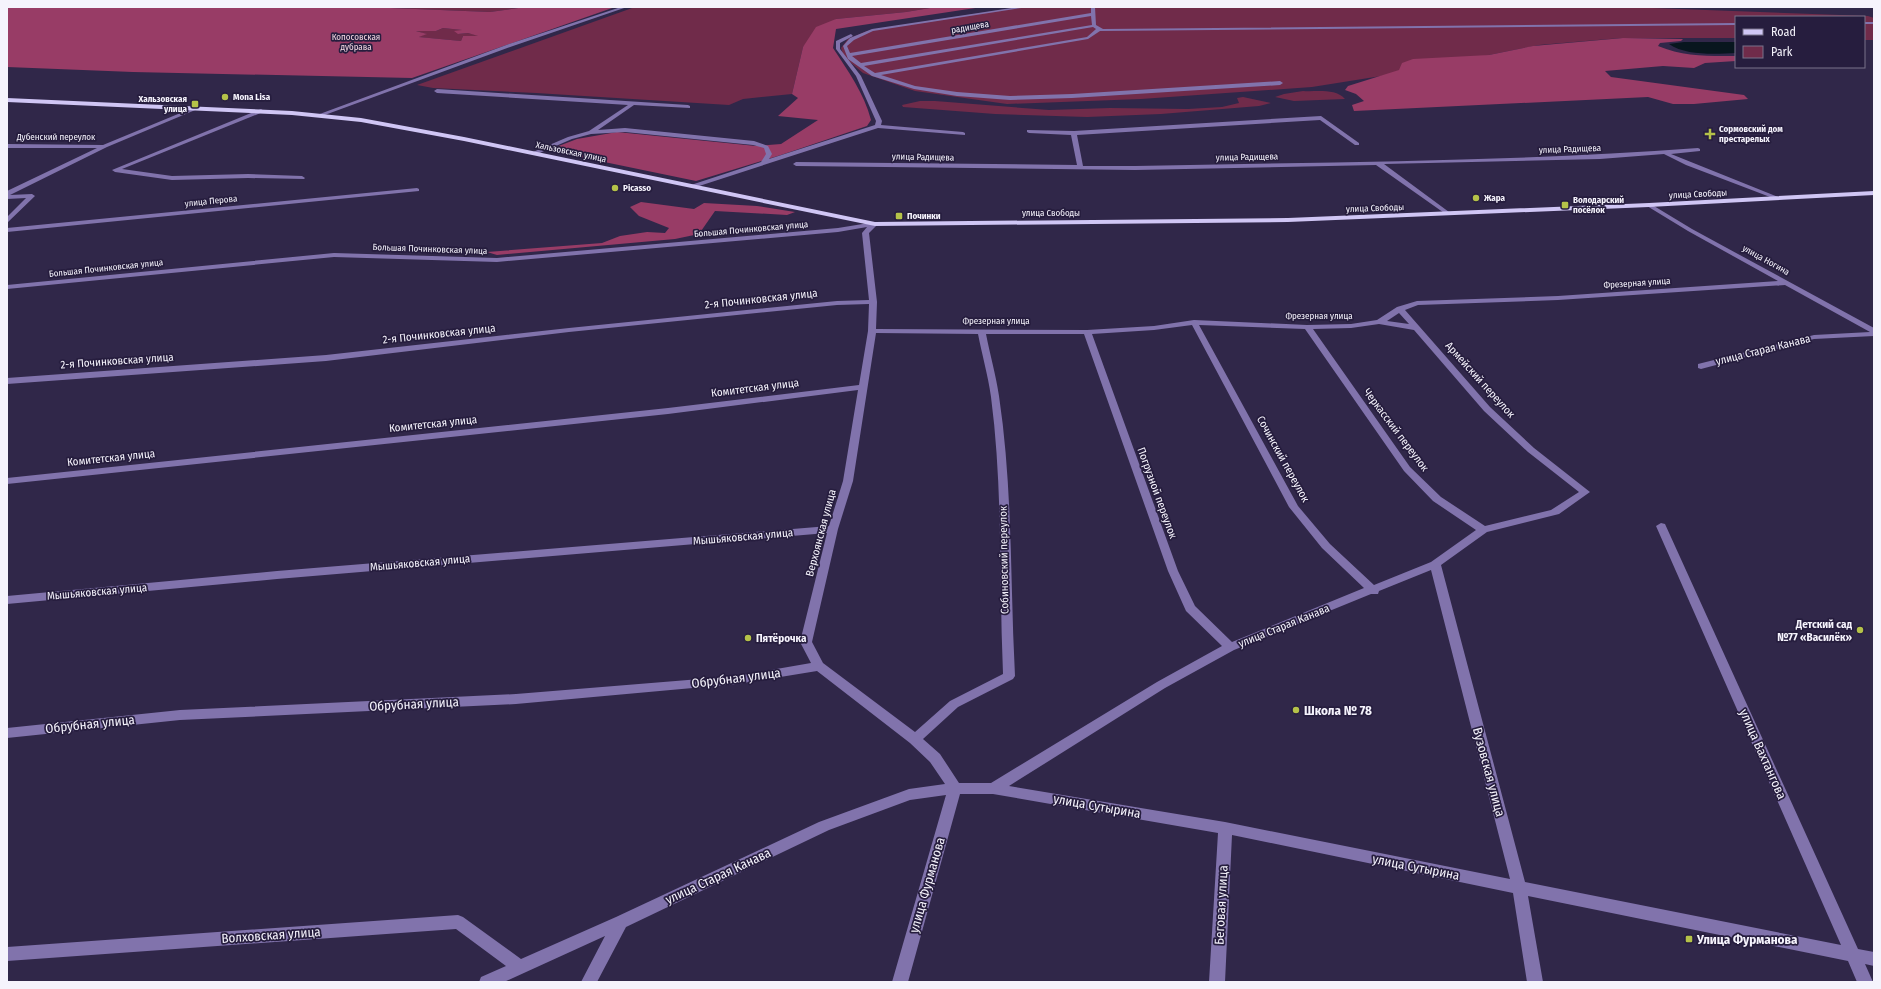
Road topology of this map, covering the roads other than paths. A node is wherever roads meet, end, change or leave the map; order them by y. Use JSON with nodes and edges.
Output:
{"nodes":[{"id":1,"x":625,"y":7,"type":"edge"},
{"id":2,"x":1013,"y":7,"type":"edge"},
{"id":3,"x":1026,"y":7,"type":"edge"},
{"id":4,"x":1093,"y":7,"type":"edge"},
{"id":5,"x":1094,"y":14,"type":"junction"},
{"id":6,"x":1735,"y":24,"type":"edge"},
{"id":7,"x":1096,"y":28,"type":"junction"},
{"id":8,"x":848,"y":55,"type":"junction"},
{"id":9,"x":859,"y":65,"type":"junction"},
{"id":10,"x":874,"y":75,"type":"junction"},
{"id":11,"x":1280,"y":83,"type":"dead end"},
{"id":12,"x":437,"y":91,"type":"dead end"},
{"id":13,"x":7,"y":100,"type":"edge"},
{"id":14,"x":634,"y":103,"type":"junction"},
{"id":15,"x":688,"y":107,"type":"dead end"},
{"id":16,"x":197,"y":108,"type":"junction"},
{"id":17,"x":261,"y":111,"type":"junction"},
{"id":18,"x":320,"y":115,"type":"junction"},
{"id":19,"x":878,"y":126,"type":"junction"},
{"id":20,"x":1029,"y":131,"type":"dead end"},
{"id":21,"x":591,"y":132,"type":"junction"},
{"id":22,"x":1074,"y":133,"type":"junction"},
{"id":23,"x":963,"y":134,"type":"dead end"},
{"id":24,"x":1357,"y":144,"type":"dead end"},
{"id":25,"x":7,"y":146,"type":"edge"},
{"id":26,"x":19,"y":146,"type":"junction"},
{"id":27,"x":105,"y":146,"type":"junction"},
{"id":28,"x":1698,"y":150,"type":"dead end"},
{"id":29,"x":7,"y":152,"type":"edge"},
{"id":30,"x":535,"y":153,"type":"junction"},
{"id":31,"x":1666,"y":153,"type":"junction"},
{"id":32,"x":763,"y":164,"type":"junction"},
{"id":33,"x":796,"y":164,"type":"dead end"},
{"id":34,"x":1379,"y":164,"type":"junction"},
{"id":35,"x":1080,"y":167,"type":"junction"},
{"id":36,"x":302,"y":178,"type":"dead end"},
{"id":37,"x":692,"y":186,"type":"junction"},
{"id":38,"x":417,"y":190,"type":"dead end"},
{"id":39,"x":1874,"y":192,"type":"edge"},
{"id":40,"x":7,"y":195,"type":"edge"},
{"id":41,"x":1780,"y":199,"type":"junction"},
{"id":42,"x":1649,"y":205,"type":"junction"},
{"id":43,"x":1447,"y":214,"type":"junction"},
{"id":44,"x":7,"y":221,"type":"edge"},
{"id":45,"x":875,"y":224,"type":"junction"},
{"id":46,"x":7,"y":230,"type":"edge"},
{"id":47,"x":1785,"y":283,"type":"junction"},
{"id":48,"x":7,"y":287,"type":"edge"},
{"id":49,"x":873,"y":302,"type":"junction"},
{"id":50,"x":1400,"y":309,"type":"junction"},
{"id":51,"x":1194,"y":322,"type":"junction"},
{"id":52,"x":1379,"y":322,"type":"junction"},
{"id":53,"x":1307,"y":327,"type":"junction"},
{"id":54,"x":1418,"y":328,"type":"junction"},
{"id":55,"x":872,"y":331,"type":"junction"},
{"id":56,"x":981,"y":331,"type":"junction"},
{"id":57,"x":1874,"y":331,"type":"edge"},
{"id":58,"x":1087,"y":332,"type":"junction"},
{"id":59,"x":1874,"y":334,"type":"edge"},
{"id":60,"x":1701,"y":366,"type":"dead end"},
{"id":61,"x":7,"y":381,"type":"edge"},
{"id":62,"x":862,"y":387,"type":"junction"},
{"id":63,"x":7,"y":481,"type":"edge"},
{"id":64,"x":1585,"y":492,"type":"joint"},
{"id":65,"x":1661,"y":526,"type":"dead end"},
{"id":66,"x":832,"y":529,"type":"junction"},
{"id":67,"x":1483,"y":530,"type":"junction"},
{"id":68,"x":1435,"y":564,"type":"junction"},
{"id":69,"x":1374,"y":590,"type":"junction"},
{"id":70,"x":7,"y":600,"type":"edge"},
{"id":71,"x":1230,"y":647,"type":"junction"},
{"id":72,"x":819,"y":666,"type":"junction"},
{"id":73,"x":7,"y":733,"type":"edge"},
{"id":74,"x":915,"y":739,"type":"junction"},
{"id":75,"x":955,"y":788,"type":"junction"},
{"id":76,"x":994,"y":789,"type":"junction"},
{"id":77,"x":1225,"y":828,"type":"junction"},
{"id":78,"x":1519,"y":887,"type":"junction"},
{"id":79,"x":621,"y":922,"type":"junction"},
{"id":80,"x":7,"y":954,"type":"edge"},
{"id":81,"x":1854,"y":955,"type":"junction"},
{"id":82,"x":1874,"y":959,"type":"edge"},
{"id":83,"x":520,"y":967,"type":"junction"},
{"id":84,"x":488,"y":982,"type":"edge"},
{"id":85,"x":589,"y":982,"type":"edge"},
{"id":86,"x":900,"y":982,"type":"edge"},
{"id":87,"x":1217,"y":982,"type":"edge"},
{"id":88,"x":1535,"y":982,"type":"edge"},
{"id":89,"x":1865,"y":982,"type":"edge"}],
"edges":[{"from":1,"to":18,"type":"street"},
{"from":2,"to":19,"type":"street"},
{"from":3,"to":8,"type":"street"},
{"from":4,"to":5,"type":"street"},
{"from":5,"to":7,"type":"street"},
{"from":5,"to":8,"type":"street","name":"радищева"},
{"from":6,"to":7,"type":"street"},
{"from":7,"to":9,"type":"street"},
{"from":7,"to":10,"type":"street"},
{"from":8,"to":9,"type":"street"},
{"from":9,"to":10,"type":"street"},
{"from":10,"to":11,"type":"street"},
{"from":12,"to":14,"type":"street"},
{"from":13,"to":16,"type":"main road","name":"Хальзовская улица"},
{"from":14,"to":15,"type":"street"},
{"from":14,"to":21,"type":"street"},
{"from":16,"to":17,"type":"main road","name":"Хальзовская улица"},
{"from":16,"to":27,"type":"street","name":"Дубенский переулок"},
{"from":17,"to":18,"type":"main road","name":"Хальзовская улица"},
{"from":17,"to":36,"type":"street","name":"Хальзовская улица"},
{"from":18,"to":30,"type":"main road","name":"Хальзовская улица"},
{"from":19,"to":23,"type":"street"},
{"from":19,"to":32,"type":"street"},
{"from":20,"to":22,"type":"street"},
{"from":21,"to":30,"type":"street"},
{"from":21,"to":32,"type":"street"},
{"from":22,"to":24,"type":"street"},
{"from":22,"to":35,"type":"street"},
{"from":25,"to":26,"type":"street","name":"Дубенский переулок"},
{"from":26,"to":27,"type":"street","name":"Дубенский переулок"},
{"from":26,"to":29,"type":"street"},
{"from":27,"to":40,"type":"street","name":"Дубенский переулок"},
{"from":28,"to":31,"type":"street","name":"улица Радищева"},
{"from":30,"to":37,"type":"main road","name":"Хальзовская улица"},
{"from":31,"to":34,"type":"street","name":"улица Радищева"},
{"from":31,"to":41,"type":"street"},
{"from":32,"to":37,"type":"street"},
{"from":33,"to":35,"type":"street","name":"улица Радищева"},
{"from":34,"to":35,"type":"street","name":"улица Радищева"},
{"from":34,"to":43,"type":"street"},
{"from":37,"to":45,"type":"main road","name":"Хальзовская улица"},
{"from":38,"to":46,"type":"street","name":"улица Перова"},
{"from":39,"to":41,"type":"main road","name":"улица Свободы"},
{"from":40,"to":44,"type":"street"},
{"from":41,"to":42,"type":"main road","name":"улица Свободы"},
{"from":42,"to":43,"type":"main road","name":"улица Свободы"},
{"from":42,"to":47,"type":"street","name":"улица Ногина"},
{"from":43,"to":45,"type":"main road","name":"улица Свободы"},
{"from":45,"to":48,"type":"street","name":"Большая Починковская улица"},
{"from":45,"to":49,"type":"street","name":"Верхоянская улица"},
{"from":47,"to":50,"type":"street","name":"Фрезерная улица"},
{"from":47,"to":57,"type":"street","name":"улица Ногина"},
{"from":49,"to":55,"type":"street","name":"Верхоянская улица"},
{"from":49,"to":61,"type":"street","name":"2-я Починковская улица"},
{"from":50,"to":52,"type":"street","name":"Фрезерная улица"},
{"from":50,"to":54,"type":"street","name":"Армейский переулок"},
{"from":51,"to":53,"type":"street","name":"Фрезерная улица"},
{"from":51,"to":58,"type":"street","name":"Фрезерная улица"},
{"from":51,"to":69,"type":"street","name":"Сочинский переулок"},
{"from":52,"to":53,"type":"street","name":"Фрезерная улица"},
{"from":52,"to":54,"type":"street"},
{"from":53,"to":67,"type":"street","name":"Черкасский переулок"},
{"from":54,"to":64,"type":"street","name":"Армейский переулок"},
{"from":55,"to":56,"type":"street","name":"Фрезерная улица"},
{"from":55,"to":62,"type":"street","name":"Верхоянская улица"},
{"from":56,"to":58,"type":"street","name":"Фрезерная улица"},
{"from":56,"to":74,"type":"street","name":"Собиновский переулок"},
{"from":58,"to":71,"type":"street","name":"Погрузной переулок"},
{"from":59,"to":60,"type":"street","name":"улица Старая Канава"},
{"from":62,"to":63,"type":"street","name":"Комитетская улица"},
{"from":62,"to":66,"type":"street","name":"Верхоянская улица"},
{"from":64,"to":67,"type":"street","name":"улица Старая Канава"},
{"from":65,"to":81,"type":"street","name":"улица Вахтангова"},
{"from":66,"to":70,"type":"street","name":"Мышьяковская улица"},
{"from":66,"to":72,"type":"street","name":"Верхоянская улица"},
{"from":67,"to":68,"type":"street","name":"улица Старая Канава"},
{"from":68,"to":69,"type":"street","name":"улица Старая Канава"},
{"from":68,"to":78,"type":"street","name":"Вузовская улица"},
{"from":69,"to":71,"type":"street","name":"улица Старая Канава"},
{"from":71,"to":76,"type":"street","name":"улица Старая Канава"},
{"from":72,"to":73,"type":"street","name":"Обрубная улица"},
{"from":72,"to":74,"type":"street","name":"Верхоянская улица"},
{"from":74,"to":75,"type":"street","name":"Верхоянская улица"},
{"from":75,"to":76,"type":"street","name":"улица Сутырина"},
{"from":75,"to":79,"type":"street","name":"улица Старая Канава"},
{"from":75,"to":86,"type":"street","name":"улица Фурманова"},
{"from":76,"to":77,"type":"street","name":"улица Сутырина"},
{"from":77,"to":78,"type":"street","name":"улица Сутырина"},
{"from":77,"to":87,"type":"street","name":"Беговая улица"},
{"from":78,"to":81,"type":"street","name":"улица Сутырина"},
{"from":78,"to":88,"type":"street","name":"Вузовская улица"},
{"from":79,"to":83,"type":"street","name":"улица Старая Канава"},
{"from":79,"to":85,"type":"street"},
{"from":80,"to":83,"type":"street","name":"Волховская улица"},
{"from":81,"to":82,"type":"street","name":"улица Сутырина"},
{"from":81,"to":89,"type":"street","name":"улица Вахтангова"},
{"from":83,"to":84,"type":"street","name":"улица Старая Канава"}]}
